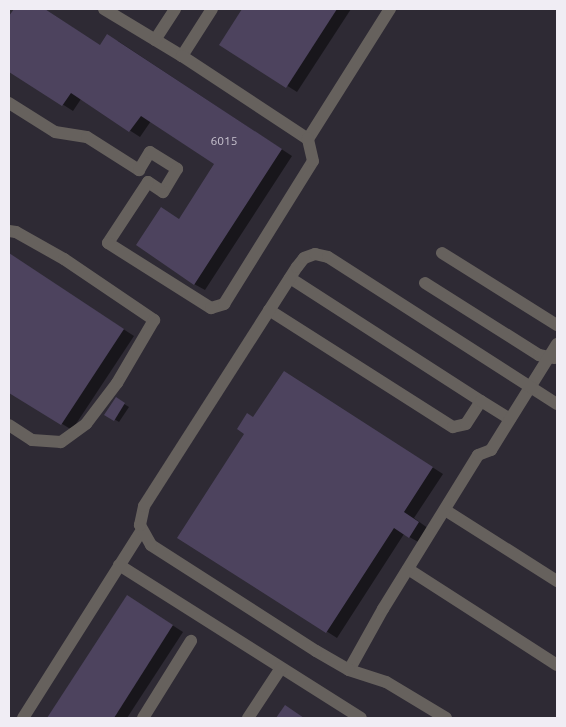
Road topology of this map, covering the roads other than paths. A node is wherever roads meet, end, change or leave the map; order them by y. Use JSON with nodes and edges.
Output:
{"nodes":[{"id":1,"x":104,"y":9,"type":"edge"},
{"id":2,"x":175,"y":9,"type":"edge"},
{"id":3,"x":212,"y":9,"type":"edge"},
{"id":4,"x":390,"y":9,"type":"edge"},
{"id":5,"x":155,"y":40,"type":"junction"},
{"id":6,"x":182,"y":56,"type":"junction"},
{"id":7,"x":9,"y":103,"type":"edge"},
{"id":8,"x":308,"y":139,"type":"junction"},
{"id":9,"x":139,"y":170,"type":"junction"},
{"id":10,"x":148,"y":182,"type":"junction"},
{"id":11,"x":9,"y":231,"type":"edge"},
{"id":12,"x":442,"y":253,"type":"dead end"},
{"id":13,"x":290,"y":278,"type":"junction"},
{"id":14,"x":425,"y":283,"type":"dead end"},
{"id":15,"x":269,"y":310,"type":"junction"},
{"id":16,"x":557,"y":325,"type":"edge"},
{"id":17,"x":557,"y":344,"type":"edge"},
{"id":18,"x":553,"y":358,"type":"edge"},
{"id":19,"x":530,"y":387,"type":"junction"},
{"id":20,"x":481,"y":401,"type":"junction"},
{"id":21,"x":557,"y":404,"type":"edge"},
{"id":22,"x":510,"y":419,"type":"junction"},
{"id":23,"x":9,"y":425,"type":"edge"},
{"id":24,"x":445,"y":510,"type":"junction"},
{"id":25,"x":141,"y":532,"type":"junction"},
{"id":26,"x":119,"y":565,"type":"junction"},
{"id":27,"x":408,"y":569,"type":"junction"},
{"id":28,"x":557,"y":581,"type":"edge"},
{"id":29,"x":191,"y":641,"type":"dead end"},
{"id":30,"x":557,"y":664,"type":"edge"},
{"id":31,"x":281,"y":668,"type":"junction"},
{"id":32,"x":349,"y":670,"type":"junction"},
{"id":33,"x":23,"y":718,"type":"edge"},
{"id":34,"x":143,"y":718,"type":"edge"},
{"id":35,"x":248,"y":718,"type":"edge"},
{"id":36,"x":362,"y":718,"type":"edge"},
{"id":37,"x":446,"y":718,"type":"edge"}],
"edges":[{"from":1,"to":5,"type":"lane"},
{"from":2,"to":5,"type":"lane"},
{"from":3,"to":6,"type":"lane"},
{"from":4,"to":8,"type":"lane"},
{"from":5,"to":6,"type":"lane"},
{"from":6,"to":8,"type":"lane"},
{"from":7,"to":9,"type":"lane"},
{"from":8,"to":10,"type":"lane"},
{"from":9,"to":10,"type":"lane"},
{"from":9,"to":10,"type":"lane"},
{"from":11,"to":23,"type":"lane"},
{"from":12,"to":16,"type":"lane"},
{"from":13,"to":15,"type":"lane"},
{"from":13,"to":19,"type":"lane"},
{"from":13,"to":20,"type":"lane"},
{"from":14,"to":18,"type":"lane"},
{"from":15,"to":20,"type":"lane"},
{"from":15,"to":25,"type":"lane"},
{"from":17,"to":18,"type":"lane"},
{"from":18,"to":19,"type":"lane"},
{"from":19,"to":21,"type":"lane"},
{"from":19,"to":22,"type":"lane"},
{"from":20,"to":22,"type":"lane"},
{"from":22,"to":24,"type":"lane"},
{"from":24,"to":27,"type":"lane"},
{"from":24,"to":28,"type":"lane"},
{"from":25,"to":26,"type":"lane"},
{"from":25,"to":32,"type":"lane"},
{"from":26,"to":31,"type":"lane"},
{"from":26,"to":33,"type":"lane"},
{"from":27,"to":30,"type":"lane"},
{"from":27,"to":32,"type":"lane"},
{"from":29,"to":34,"type":"lane"},
{"from":31,"to":35,"type":"lane"},
{"from":31,"to":36,"type":"lane"},
{"from":32,"to":37,"type":"lane"}]}
